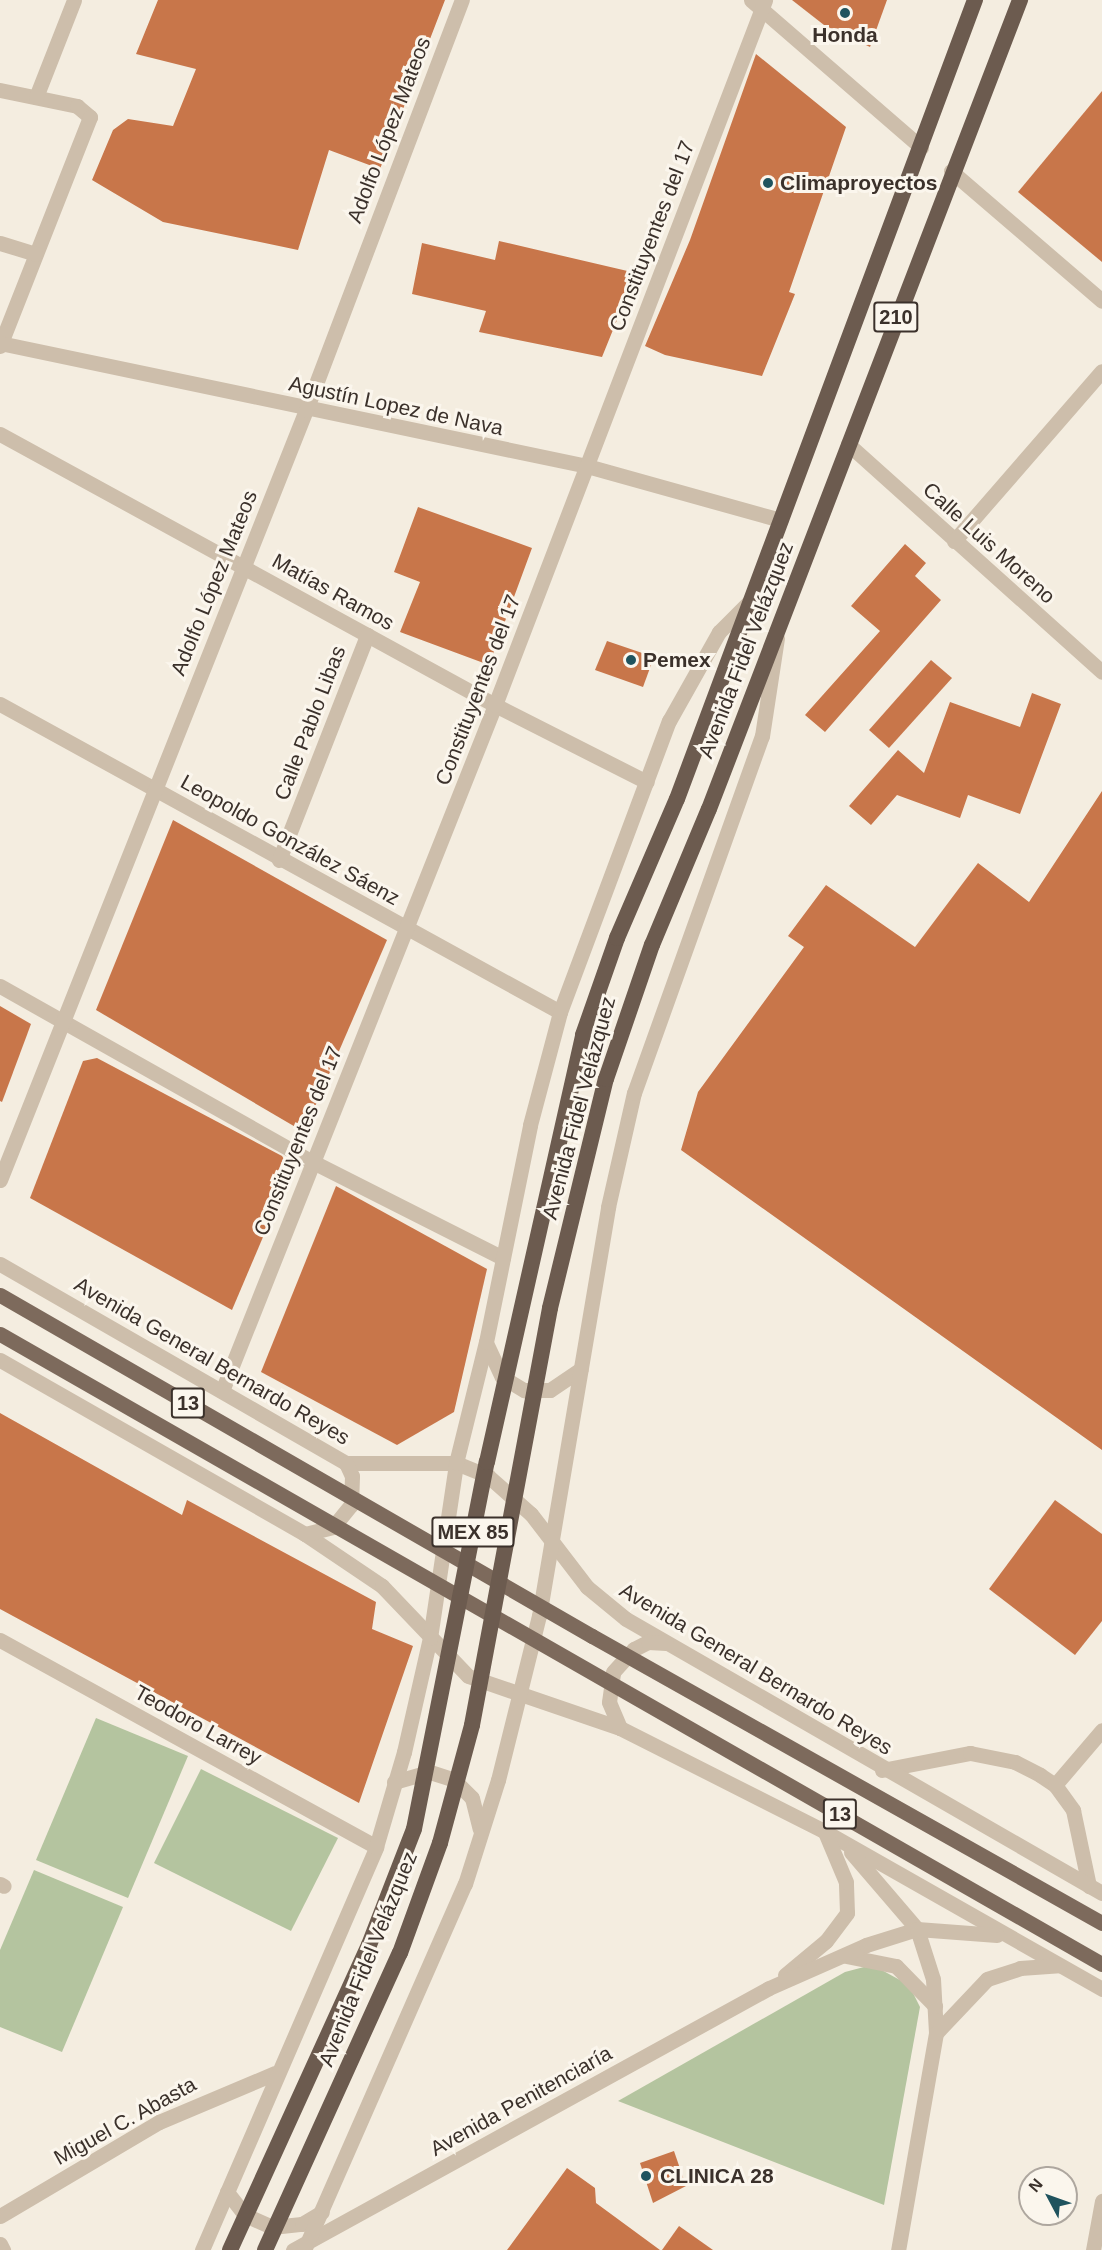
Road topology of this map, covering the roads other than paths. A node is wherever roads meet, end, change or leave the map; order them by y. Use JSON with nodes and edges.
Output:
{"nodes":[{"id":1,"x":74,"y":0,"type":"edge"},
{"id":2,"x":462,"y":0,"type":"edge"},
{"id":3,"x":975,"y":0,"type":"edge"},
{"id":4,"x":1020,"y":0,"type":"edge"},
{"id":5,"x":759,"y":3,"type":"edge"},
{"id":6,"x":0,"y":90,"type":"edge"},
{"id":7,"x":36,"y":97,"type":"junction"},
{"id":8,"x":921,"y":147,"type":"junction"},
{"id":9,"x":951,"y":171,"type":"junction"},
{"id":10,"x":0,"y":243,"type":"edge"},
{"id":11,"x":35,"y":254,"type":"junction"},
{"id":12,"x":1102,"y":301,"type":"edge"},
{"id":13,"x":0,"y":344,"type":"edge"},
{"id":14,"x":1102,"y":371,"type":"edge"},
{"id":15,"x":306,"y":410,"type":"junction"},
{"id":16,"x":0,"y":434,"type":"edge"},
{"id":17,"x":848,"y":444,"type":"junction"},
{"id":18,"x":587,"y":466,"type":"junction"},
{"id":19,"x":781,"y":520,"type":"junction"},
{"id":20,"x":954,"y":541,"type":"junction"},
{"id":21,"x":242,"y":565,"type":"junction"},
{"id":22,"x":757,"y":595,"type":"junction"},
{"id":23,"x":367,"y":635,"type":"junction"},
{"id":24,"x":777,"y":635,"type":"junction"},
{"id":25,"x":1102,"y":672,"type":"edge"},
{"id":26,"x":0,"y":704,"type":"edge"},
{"id":27,"x":495,"y":705,"type":"junction"},
{"id":28,"x":647,"y":782,"type":"junction"},
{"id":29,"x":156,"y":789,"type":"junction"},
{"id":30,"x":677,"y":799,"type":"joint"},
{"id":31,"x":709,"y":808,"type":"joint"},
{"id":32,"x":279,"y":860,"type":"junction"},
{"id":33,"x":406,"y":928,"type":"junction"},
{"id":34,"x":0,"y":986,"type":"edge"},
{"id":35,"x":560,"y":1012,"type":"junction"},
{"id":36,"x":64,"y":1022,"type":"junction"},
{"id":37,"x":311,"y":1161,"type":"junction"},
{"id":38,"x":0,"y":1180,"type":"edge"},
{"id":39,"x":503,"y":1258,"type":"junction"},
{"id":40,"x":0,"y":1264,"type":"edge"},
{"id":41,"x":0,"y":1294,"type":"edge"},
{"id":42,"x":0,"y":1334,"type":"edge"},
{"id":43,"x":486,"y":1342,"type":"junction"},
{"id":44,"x":0,"y":1360,"type":"edge"},
{"id":45,"x":581,"y":1369,"type":"junction"},
{"id":46,"x":222,"y":1391,"type":"junction"},
{"id":47,"x":346,"y":1463,"type":"junction"},
{"id":48,"x":456,"y":1463,"type":"junction"},
{"id":49,"x":305,"y":1534,"type":"junction"},
{"id":50,"x":551,"y":1539,"type":"junction"},
{"id":51,"x":430,"y":1638,"type":"junction"},
{"id":52,"x":0,"y":1640,"type":"edge"},
{"id":53,"x":666,"y":1643,"type":"junction"},
{"id":54,"x":519,"y":1696,"type":"junction"},
{"id":55,"x":620,"y":1728,"type":"junction"},
{"id":56,"x":1102,"y":1730,"type":"edge"},
{"id":57,"x":882,"y":1770,"type":"junction"},
{"id":58,"x":394,"y":1782,"type":"junction"},
{"id":59,"x":1055,"y":1785,"type":"junction"},
{"id":60,"x":824,"y":1831,"type":"junction"},
{"id":61,"x":479,"y":1835,"type":"junction"},
{"id":62,"x":840,"y":1841,"type":"junction"},
{"id":63,"x":376,"y":1847,"type":"junction"},
{"id":64,"x":1096,"y":1889,"type":"edge"},
{"id":65,"x":1102,"y":1923,"type":"edge"},
{"id":66,"x":917,"y":1929,"type":"junction"},
{"id":67,"x":1006,"y":1936,"type":"junction"},
{"id":68,"x":843,"y":1956,"type":"junction"},
{"id":69,"x":1102,"y":1964,"type":"edge"},
{"id":70,"x":1059,"y":1965,"type":"junction"},
{"id":71,"x":769,"y":1988,"type":"junction"},
{"id":72,"x":1102,"y":1989,"type":"edge"},
{"id":73,"x":936,"y":2006,"type":"junction"},
{"id":74,"x":936,"y":2033,"type":"junction"},
{"id":75,"x":275,"y":2073,"type":"junction"},
{"id":76,"x":227,"y":2192,"type":"junction"},
{"id":77,"x":1102,"y":2201,"type":"edge"},
{"id":78,"x":323,"y":2212,"type":"junction"},
{"id":79,"x":0,"y":2216,"type":"edge"},
{"id":80,"x":0,"y":2244,"type":"edge"},
{"id":81,"x":306,"y":2246,"type":"edge"},
{"id":82,"x":3,"y":2250,"type":"edge"},
{"id":83,"x":202,"y":2250,"type":"edge"},
{"id":84,"x":230,"y":2250,"type":"edge"},
{"id":85,"x":265,"y":2250,"type":"edge"},
{"id":86,"x":293,"y":2250,"type":"edge"},
{"id":87,"x":898,"y":2250,"type":"edge"},
{"id":88,"x":1093,"y":2250,"type":"edge"}],
"edges":[{"from":1,"to":7,"type":"street"},
{"from":2,"to":15,"type":"street","name":"Adolfo López Mateos"},
{"from":3,"to":8,"type":"highway","name":"Avenida Fidel Velázquez","number":"210"},
{"from":4,"to":9,"type":"highway","name":"Avenida Fidel Velázquez","number":"210"},
{"from":5,"to":8,"type":"street"},
{"from":5,"to":18,"type":"street","name":"Constituyentes del 17"},
{"from":6,"to":7,"type":"street"},
{"from":7,"to":11,"type":"street"},
{"from":8,"to":19,"type":"highway","name":"Avenida Fidel Velázquez","number":"210"},
{"from":9,"to":12,"type":"street"},
{"from":9,"to":17,"type":"highway","name":"Avenida Fidel Velázquez","number":"210"},
{"from":10,"to":11,"type":"street"},
{"from":11,"to":13,"type":"street"},
{"from":13,"to":15,"type":"street","name":"Agustín Lopez de Nava"},
{"from":14,"to":20,"type":"street"},
{"from":15,"to":18,"type":"street","name":"Agustín Lopez de Nava"},
{"from":15,"to":21,"type":"street","name":"Adolfo López Mateos"},
{"from":16,"to":21,"type":"street","name":"Matías Ramos"},
{"from":17,"to":20,"type":"street","name":"Calle Luis Moreno"},
{"from":17,"to":24,"type":"highway","name":"Avenida Fidel Velázquez","number":"210"},
{"from":18,"to":19,"type":"street","name":"Agustín Lopez de Nava"},
{"from":18,"to":27,"type":"street","name":"Constituyentes del 17"},
{"from":19,"to":22,"type":"highway","name":"Avenida Fidel Velázquez","number":"210"},
{"from":20,"to":25,"type":"street","name":"Calle Luis Moreno"},
{"from":21,"to":23,"type":"street","name":"Matías Ramos"},
{"from":21,"to":29,"type":"street","name":"Adolfo López Mateos"},
{"from":22,"to":28,"type":"street"},
{"from":22,"to":30,"type":"highway","name":"Avenida Fidel Velázquez","number":"210"},
{"from":23,"to":27,"type":"street","name":"Matías Ramos"},
{"from":23,"to":32,"type":"street","name":"Calle Pablo Libas"},
{"from":24,"to":31,"type":"highway","name":"Avenida Fidel Velázquez","number":"210"},
{"from":24,"to":45,"type":"street"},
{"from":26,"to":29,"type":"street","name":"Leopoldo González Sáenz"},
{"from":27,"to":28,"type":"street","name":"Matías Ramos"},
{"from":27,"to":33,"type":"street","name":"Constituyentes del 17"},
{"from":28,"to":35,"type":"street"},
{"from":29,"to":32,"type":"street","name":"Leopoldo González Sáenz"},
{"from":29,"to":36,"type":"street","name":"Adolfo López Mateos"},
{"from":30,"to":84,"type":"highway","name":"Avenida Fidel Velázquez","number":"MEX 85","bridge":true},
{"from":31,"to":85,"type":"highway","name":"Avenida Fidel Velázquez","number":"MEX 85","bridge":true},
{"from":32,"to":33,"type":"street","name":"Leopoldo González Sáenz"},
{"from":33,"to":35,"type":"street","name":"Leopoldo González Sáenz"},
{"from":33,"to":37,"type":"street","name":"Constituyentes del 17"},
{"from":34,"to":36,"type":"street"},
{"from":35,"to":39,"type":"street"},
{"from":36,"to":37,"type":"street"},
{"from":36,"to":38,"type":"street","name":"Adolfo López Mateos"},
{"from":37,"to":39,"type":"street"},
{"from":37,"to":46,"type":"street","name":"Constituyentes del 17"},
{"from":39,"to":43,"type":"street"},
{"from":40,"to":46,"type":"street","name":"Avenida General Bernardo Reyes"},
{"from":41,"to":65,"type":"main road","number":"13","bridge":true},
{"from":42,"to":69,"type":"main road","number":"13","bridge":true},
{"from":43,"to":45,"type":"street"},
{"from":43,"to":48,"type":"street"},
{"from":44,"to":49,"type":"street"},
{"from":45,"to":50,"type":"street"},
{"from":46,"to":47,"type":"street","name":"Avenida General Bernardo Reyes"},
{"from":47,"to":48,"type":"street","name":"Avenida General Bernardo Reyes"},
{"from":47,"to":49,"type":"street"},
{"from":48,"to":50,"type":"street","name":"Avenida General Bernardo Reyes"},
{"from":48,"to":51,"type":"street"},
{"from":49,"to":51,"type":"street"},
{"from":50,"to":53,"type":"street","name":"Avenida General Bernardo Reyes"},
{"from":50,"to":54,"type":"street"},
{"from":51,"to":54,"type":"street"},
{"from":51,"to":58,"type":"street"},
{"from":52,"to":63,"type":"street","name":"Teodoro Larrey"},
{"from":53,"to":55,"type":"street"},
{"from":53,"to":57,"type":"street","name":"Avenida General Bernardo Reyes"},
{"from":54,"to":55,"type":"street"},
{"from":54,"to":61,"type":"street"},
{"from":55,"to":60,"type":"street"},
{"from":56,"to":59,"type":"street"},
{"from":57,"to":59,"type":"street"},
{"from":57,"to":64,"type":"street","name":"Avenida General Bernardo Reyes"},
{"from":58,"to":61,"type":"street"},
{"from":58,"to":63,"type":"street"},
{"from":59,"to":64,"type":"street"},
{"from":60,"to":62,"type":"street"},
{"from":60,"to":71,"type":"street","name":"Avenida Penitenciaría"},
{"from":61,"to":78,"type":"street"},
{"from":62,"to":66,"type":"street"},
{"from":62,"to":67,"type":"street"},
{"from":63,"to":75,"type":"street"},
{"from":66,"to":67,"type":"street","name":"Avenida Penitenciaría"},
{"from":66,"to":68,"type":"street","name":"Avenida Penitenciaría"},
{"from":66,"to":73,"type":"street"},
{"from":67,"to":70,"type":"street"},
{"from":68,"to":71,"type":"street","name":"Avenida Penitenciaría"},
{"from":68,"to":73,"type":"street"},
{"from":70,"to":72,"type":"street"},
{"from":70,"to":74,"type":"street"},
{"from":71,"to":81,"type":"street","name":"Avenida Penitenciaría"},
{"from":73,"to":74,"type":"street"},
{"from":74,"to":87,"type":"street"},
{"from":75,"to":76,"type":"street"},
{"from":75,"to":79,"type":"street","name":"Miguel C. Abasta"},
{"from":76,"to":78,"type":"street"},
{"from":76,"to":83,"type":"street"},
{"from":77,"to":88,"type":"street"},
{"from":78,"to":81,"type":"street"},
{"from":80,"to":82,"type":"street"},
{"from":81,"to":86,"type":"street","name":"Avenida Penitenciaría"}]}
